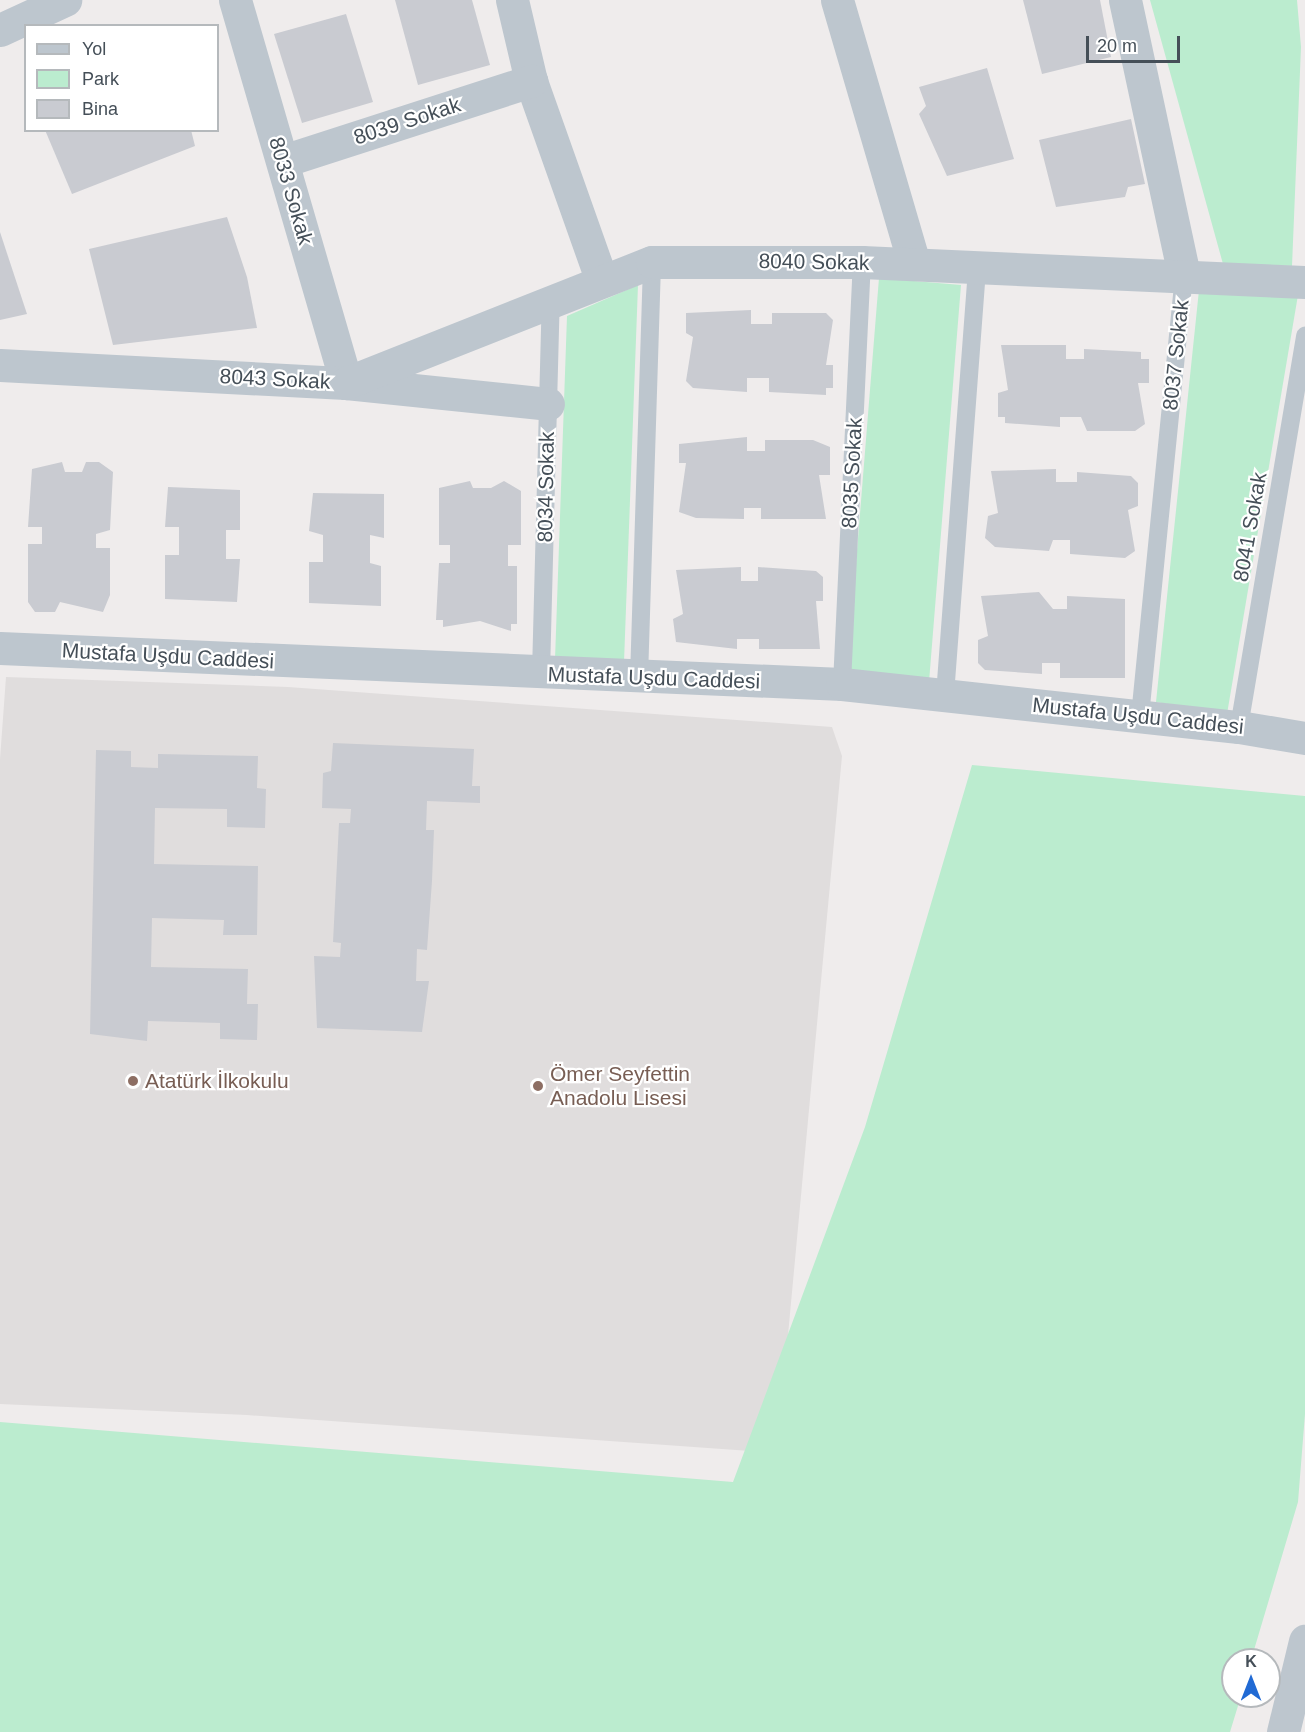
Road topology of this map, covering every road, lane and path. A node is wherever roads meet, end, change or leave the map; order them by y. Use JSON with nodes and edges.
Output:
{"nodes":[{"id":1,"x":65,"y":0,"type":"edge"},
{"id":2,"x":235,"y":0,"type":"edge"},
{"id":3,"x":512,"y":0,"type":"edge"},
{"id":4,"x":837,"y":0,"type":"edge"},
{"id":5,"x":1125,"y":0,"type":"edge"},
{"id":6,"x":0,"y":30,"type":"edge"},
{"id":7,"x":531,"y":81,"type":"junction"},
{"id":8,"x":283,"y":161,"type":"junction"},
{"id":9,"x":652,"y":262,"type":"junction"},
{"id":10,"x":862,"y":262,"type":"junction"},
{"id":11,"x":914,"y":264,"type":"junction"},
{"id":12,"x":977,"y":267,"type":"junction"},
{"id":13,"x":1184,"y":276,"type":"junction"},
{"id":14,"x":602,"y":281,"type":"junction"},
{"id":15,"x":1305,"y":282,"type":"edge"},
{"id":16,"x":551,"y":301,"type":"junction"},
{"id":17,"x":1305,"y":336,"type":"edge"},
{"id":18,"x":0,"y":365,"type":"edge"},
{"id":19,"x":346,"y":383,"type":"junction"},
{"id":20,"x":548,"y":404,"type":"junction"},
{"id":21,"x":0,"y":648,"type":"edge"},
{"id":22,"x":541,"y":673,"type":"junction"},
{"id":23,"x":639,"y":678,"type":"junction"},
{"id":24,"x":842,"y":684,"type":"junction"},
{"id":25,"x":945,"y":695,"type":"junction"},
{"id":26,"x":1140,"y":716,"type":"junction"},
{"id":27,"x":1239,"y":727,"type":"junction"},
{"id":28,"x":1305,"y":738,"type":"edge"},
{"id":29,"x":1305,"y":1641,"type":"edge"},
{"id":30,"x":1283,"y":1732,"type":"edge"}],
"edges":[{"from":1,"to":6,"type":"street"},
{"from":2,"to":8,"type":"street","name":"8033 Sokak"},
{"from":3,"to":7,"type":"street"},
{"from":4,"to":11,"type":"street"},
{"from":5,"to":13,"type":"street","name":"8037 Sokak"},
{"from":7,"to":8,"type":"street","name":"8039 Sokak"},
{"from":7,"to":14,"type":"street"},
{"from":8,"to":19,"type":"street","name":"8033 Sokak"},
{"from":9,"to":10,"type":"street","name":"8040 Sokak"},
{"from":9,"to":14,"type":"street","name":"8040 Sokak"},
{"from":9,"to":23,"type":"lane"},
{"from":10,"to":11,"type":"street","name":"8040 Sokak"},
{"from":10,"to":24,"type":"lane","name":"8035 Sokak"},
{"from":11,"to":12,"type":"street","name":"8040 Sokak"},
{"from":12,"to":13,"type":"street","name":"8040 Sokak"},
{"from":12,"to":25,"type":"lane"},
{"from":13,"to":15,"type":"street","name":"8040 Sokak"},
{"from":13,"to":26,"type":"lane","name":"8037 Sokak"},
{"from":14,"to":16,"type":"street","name":"8040 Sokak"},
{"from":16,"to":19,"type":"street","name":"8040 Sokak"},
{"from":16,"to":20,"type":"lane","name":"8034 Sokak"},
{"from":17,"to":27,"type":"lane","name":"8041 Sokak"},
{"from":18,"to":19,"type":"street","name":"8043 Sokak"},
{"from":19,"to":20,"type":"street","name":"8043 Sokak"},
{"from":20,"to":22,"type":"lane","name":"8034 Sokak"},
{"from":21,"to":22,"type":"street","name":"Mustafa Uşdu Caddesi"},
{"from":22,"to":23,"type":"street","name":"Mustafa Uşdu Caddesi"},
{"from":23,"to":24,"type":"street","name":"Mustafa Uşdu Caddesi"},
{"from":24,"to":25,"type":"street","name":"Mustafa Uşdu Caddesi"},
{"from":25,"to":26,"type":"street","name":"Mustafa Uşdu Caddesi"},
{"from":26,"to":27,"type":"street","name":"Mustafa Uşdu Caddesi"},
{"from":27,"to":28,"type":"street","name":"Mustafa Uşdu Caddesi"},
{"from":29,"to":30,"type":"street"}]}
